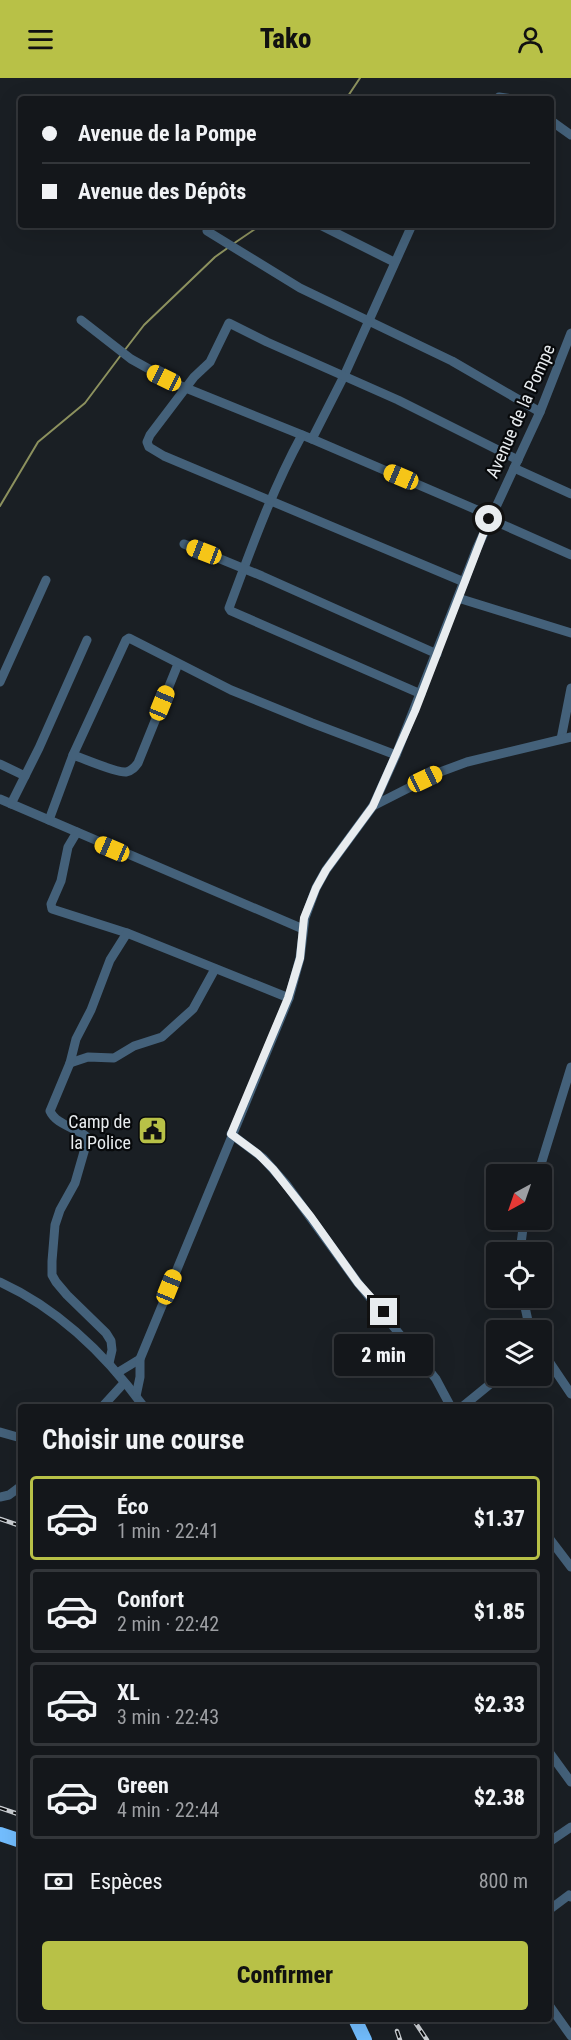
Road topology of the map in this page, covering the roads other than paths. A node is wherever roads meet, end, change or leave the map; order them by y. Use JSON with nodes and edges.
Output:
{"nodes":[{"id":1,"x":554,"y":123,"type":"edge"},
{"id":2,"x":571,"y":135,"type":"edge"},
{"id":3,"x":326,"y":228,"type":"edge"},
{"id":4,"x":411,"y":228,"type":"edge"},
{"id":5,"x":207,"y":231,"type":"dead end"},
{"id":6,"x":394,"y":262,"type":"junction"},
{"id":7,"x":81,"y":320,"type":"dead end"},
{"id":8,"x":368,"y":321,"type":"junction"},
{"id":9,"x":571,"y":333,"type":"edge"},
{"id":10,"x":344,"y":376,"type":"junction"},
{"id":11,"x":187,"y":388,"type":"junction"},
{"id":12,"x":540,"y":412,"type":"junction"},
{"id":13,"x":302,"y":435,"type":"junction"},
{"id":14,"x":312,"y":439,"type":"junction"},
{"id":15,"x":516,"y":464,"type":"junction"},
{"id":16,"x":571,"y":494,"type":"edge"},
{"id":17,"x":270,"y":501,"type":"junction"},
{"id":18,"x":490,"y":517,"type":"junction"},
{"id":19,"x":184,"y":544,"type":"dead end"},
{"id":20,"x":571,"y":555,"type":"edge"},
{"id":21,"x":244,"y":568,"type":"junction"},
{"id":22,"x":46,"y":580,"type":"dead end"},
{"id":23,"x":464,"y":582,"type":"junction"},
{"id":24,"x":458,"y":598,"type":"junction"},
{"id":25,"x":571,"y":633,"type":"edge"},
{"id":26,"x":87,"y":640,"type":"dead end"},
{"id":27,"x":437,"y":654,"type":"junction"},
{"id":28,"x":177,"y":664,"type":"junction"},
{"id":29,"x":0,"y":682,"type":"edge"},
{"id":30,"x":571,"y":687,"type":"edge"},
{"id":31,"x":421,"y":694,"type":"junction"},
{"id":32,"x":566,"y":738,"type":"edge"},
{"id":33,"x":73,"y":755,"type":"junction"},
{"id":34,"x":396,"y":755,"type":"junction"},
{"id":35,"x":0,"y":764,"type":"edge"},
{"id":36,"x":25,"y":776,"type":"junction"},
{"id":37,"x":0,"y":799,"type":"edge"},
{"id":38,"x":11,"y":804,"type":"junction"},
{"id":39,"x":373,"y":806,"type":"junction"},
{"id":40,"x":49,"y":820,"type":"junction"},
{"id":41,"x":77,"y":832,"type":"junction"},
{"id":42,"x":303,"y":929,"type":"junction"},
{"id":43,"x":127,"y":933,"type":"junction"},
{"id":44,"x":215,"y":969,"type":"junction"},
{"id":45,"x":288,"y":998,"type":"junction"},
{"id":46,"x":70,"y":1063,"type":"junction"},
{"id":47,"x":571,"y":1067,"type":"edge"},
{"id":48,"x":231,"y":1134,"type":"junction"},
{"id":49,"x":541,"y":1164,"type":"edge"},
{"id":50,"x":0,"y":1282,"type":"edge"},
{"id":51,"x":140,"y":1359,"type":"junction"},
{"id":52,"x":109,"y":1363,"type":"junction"},
{"id":53,"x":552,"y":1367,"type":"edge"},
{"id":54,"x":117,"y":1373,"type":"junction"},
{"id":55,"x":124,"y":1383,"type":"junction"},
{"id":56,"x":488,"y":1386,"type":"edge"},
{"id":57,"x":571,"y":1394,"type":"edge"},
{"id":58,"x":136,"y":1396,"type":"junction"},
{"id":59,"x":105,"y":1404,"type":"edge"},
{"id":60,"x":142,"y":1404,"type":"edge"},
{"id":61,"x":449,"y":1404,"type":"edge"},
{"id":62,"x":466,"y":1404,"type":"edge"},
{"id":63,"x":0,"y":1432,"type":"edge"},
{"id":64,"x":18,"y":1437,"type":"edge"},
{"id":65,"x":18,"y":1488,"type":"edge"},
{"id":66,"x":0,"y":1497,"type":"edge"},
{"id":67,"x":552,"y":1542,"type":"edge"},
{"id":68,"x":571,"y":1567,"type":"edge"},
{"id":69,"x":552,"y":1756,"type":"edge"},
{"id":70,"x":571,"y":1782,"type":"edge"},
{"id":71,"x":571,"y":1827,"type":"edge"},
{"id":72,"x":0,"y":1834,"type":"edge"},
{"id":73,"x":18,"y":1840,"type":"edge"},
{"id":74,"x":552,"y":1840,"type":"edge"},
{"id":75,"x":571,"y":1897,"type":"edge"},
{"id":76,"x":552,"y":1907,"type":"edge"},
{"id":77,"x":552,"y":2009,"type":"edge"},
{"id":78,"x":356,"y":2022,"type":"edge"},
{"id":79,"x":571,"y":2036,"type":"edge"},
{"id":80,"x":365,"y":2040,"type":"edge"}],
"edges":[{"from":1,"to":2,"type":"street"},
{"from":3,"to":6,"type":"street"},
{"from":4,"to":6,"type":"street"},
{"from":5,"to":8,"type":"street"},
{"from":6,"to":8,"type":"street"},
{"from":7,"to":11,"type":"street"},
{"from":8,"to":10,"type":"street"},
{"from":8,"to":12,"type":"street"},
{"from":9,"to":12,"type":"street","name":"Avenue de la Pompe"},
{"from":10,"to":11,"type":"street"},
{"from":10,"to":14,"type":"street"},
{"from":10,"to":15,"type":"street"},
{"from":11,"to":13,"type":"street"},
{"from":11,"to":17,"type":"street"},
{"from":12,"to":15,"type":"street","name":"Avenue de la Pompe"},
{"from":13,"to":14,"type":"street"},
{"from":13,"to":17,"type":"street"},
{"from":14,"to":18,"type":"street"},
{"from":15,"to":16,"type":"street"},
{"from":15,"to":18,"type":"street","name":"Avenue de la Pompe"},
{"from":17,"to":21,"type":"street"},
{"from":17,"to":23,"type":"street"},
{"from":18,"to":20,"type":"street"},
{"from":18,"to":23,"type":"street","name":"Avenue de la Pompe"},
{"from":19,"to":21,"type":"street"},
{"from":21,"to":27,"type":"street"},
{"from":21,"to":31,"type":"street"},
{"from":22,"to":29,"type":"street"},
{"from":23,"to":24,"type":"street","name":"Avenue de la Pompe"},
{"from":24,"to":25,"type":"street"},
{"from":24,"to":27,"type":"street","name":"Avenue de la Pompe"},
{"from":26,"to":36,"type":"street"},
{"from":27,"to":31,"type":"street","name":"Avenue de la Pompe"},
{"from":28,"to":33,"type":"street"},
{"from":28,"to":33,"type":"street"},
{"from":28,"to":34,"type":"street"},
{"from":30,"to":32,"type":"street"},
{"from":31,"to":34,"type":"street","name":"Avenue de la Pompe"},
{"from":32,"to":39,"type":"street"},
{"from":33,"to":40,"type":"street"},
{"from":34,"to":39,"type":"street","name":"Avenue de la Pompe"},
{"from":35,"to":36,"type":"street"},
{"from":36,"to":38,"type":"street"},
{"from":37,"to":38,"type":"street"},
{"from":38,"to":40,"type":"street"},
{"from":39,"to":42,"type":"street","name":"Avenue de la Pompe"},
{"from":40,"to":41,"type":"street"},
{"from":41,"to":42,"type":"street"},
{"from":41,"to":43,"type":"street"},
{"from":42,"to":45,"type":"street","name":"Avenue de la Pompe"},
{"from":43,"to":44,"type":"street"},
{"from":43,"to":46,"type":"street"},
{"from":44,"to":45,"type":"street"},
{"from":44,"to":46,"type":"street"},
{"from":45,"to":48,"type":"street","name":"Avenue de la Pompe"},
{"from":46,"to":52,"type":"street"},
{"from":47,"to":49,"type":"street"},
{"from":48,"to":51,"type":"street","name":"Avenue de la Pompe"},
{"from":48,"to":61,"type":"street"},
{"from":50,"to":52,"type":"street"},
{"from":51,"to":54,"type":"street"},
{"from":51,"to":58,"type":"street","name":"Avenue de la Pompe"},
{"from":52,"to":54,"type":"street"},
{"from":53,"to":57,"type":"street"},
{"from":54,"to":55,"type":"street"},
{"from":55,"to":58,"type":"street"},
{"from":55,"to":59,"type":"street"},
{"from":56,"to":62,"type":"street"},
{"from":58,"to":60,"type":"street"},
{"from":63,"to":64,"type":"street"},
{"from":65,"to":66,"type":"street"},
{"from":67,"to":68,"type":"street"},
{"from":69,"to":70,"type":"street"},
{"from":71,"to":74,"type":"street"},
{"from":72,"to":73,"type":"highway"},
{"from":75,"to":76,"type":"street"},
{"from":77,"to":79,"type":"street"},
{"from":78,"to":80,"type":"highway"}]}
